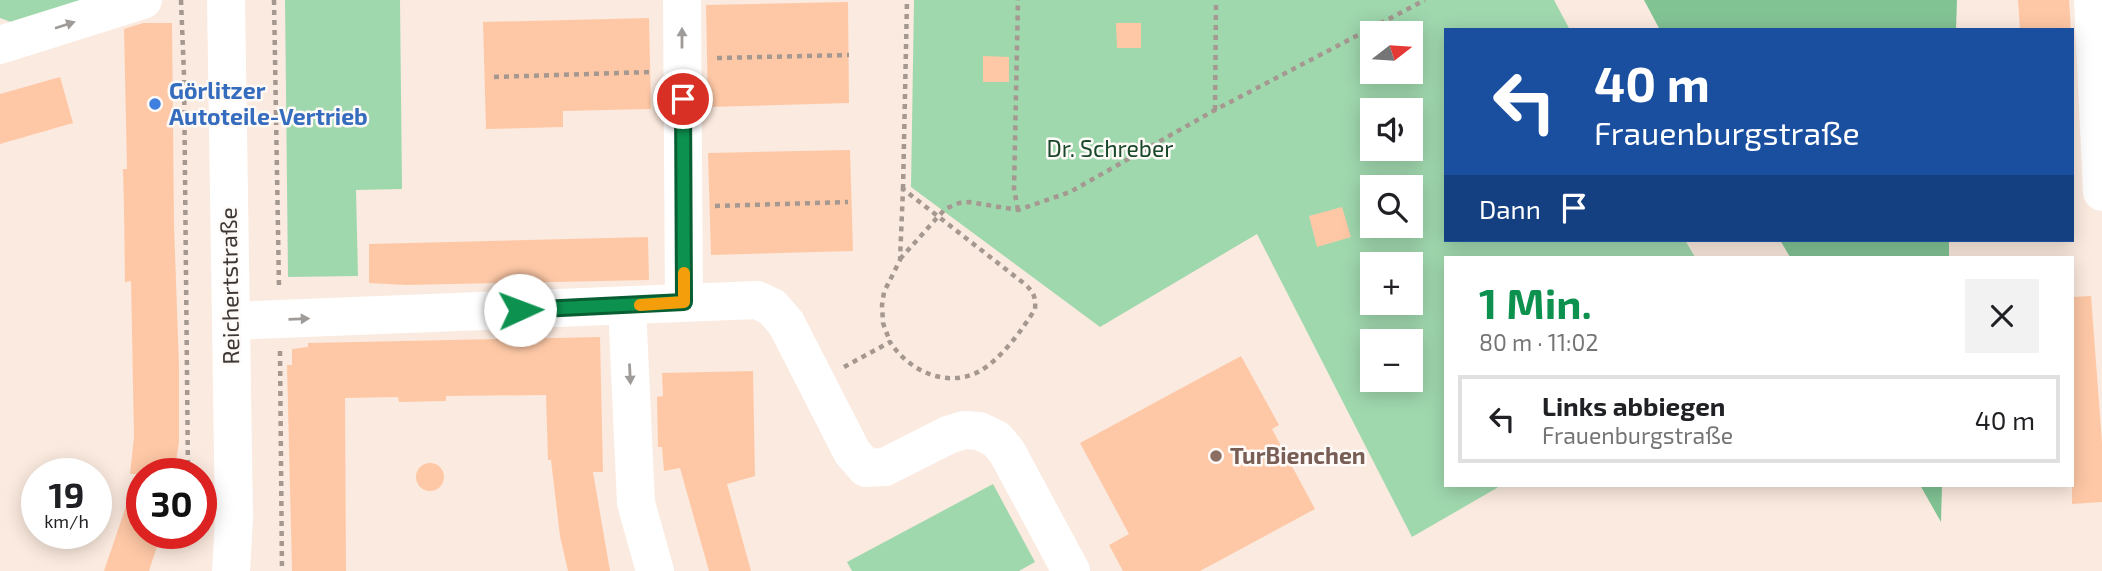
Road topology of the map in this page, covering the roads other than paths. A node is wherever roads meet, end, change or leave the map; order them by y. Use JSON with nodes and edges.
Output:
{"nodes":[{"id":1,"x":143,"y":0,"type":"edge"},
{"id":2,"x":226,"y":0,"type":"edge"},
{"id":3,"x":682,"y":0,"type":"edge"},
{"id":4,"x":2093,"y":0,"type":"edge"},
{"id":5,"x":0,"y":46,"type":"edge"},
{"id":6,"x":2102,"y":192,"type":"edge"},
{"id":7,"x":684,"y":302,"type":"junction"},
{"id":8,"x":627,"y":306,"type":"junction"},
{"id":9,"x":230,"y":321,"type":"junction"},
{"id":10,"x":231,"y":571,"type":"edge"},
{"id":11,"x":654,"y":571,"type":"edge"},
{"id":12,"x":1071,"y":571,"type":"edge"}],
"edges":[{"from":5,"to":1,"type":"street","one_way":true},
{"from":2,"to":9,"type":"street","name":"Reichertstraße"},
{"from":7,"to":3,"type":"street","one_way":true},
{"from":4,"to":6,"type":"street"},
{"from":7,"to":8,"type":"street"},
{"from":7,"to":12,"type":"street"},
{"from":9,"to":8,"type":"street","one_way":true},
{"from":8,"to":11,"type":"street","one_way":true},
{"from":9,"to":10,"type":"street","name":"Reichertstraße"}]}
